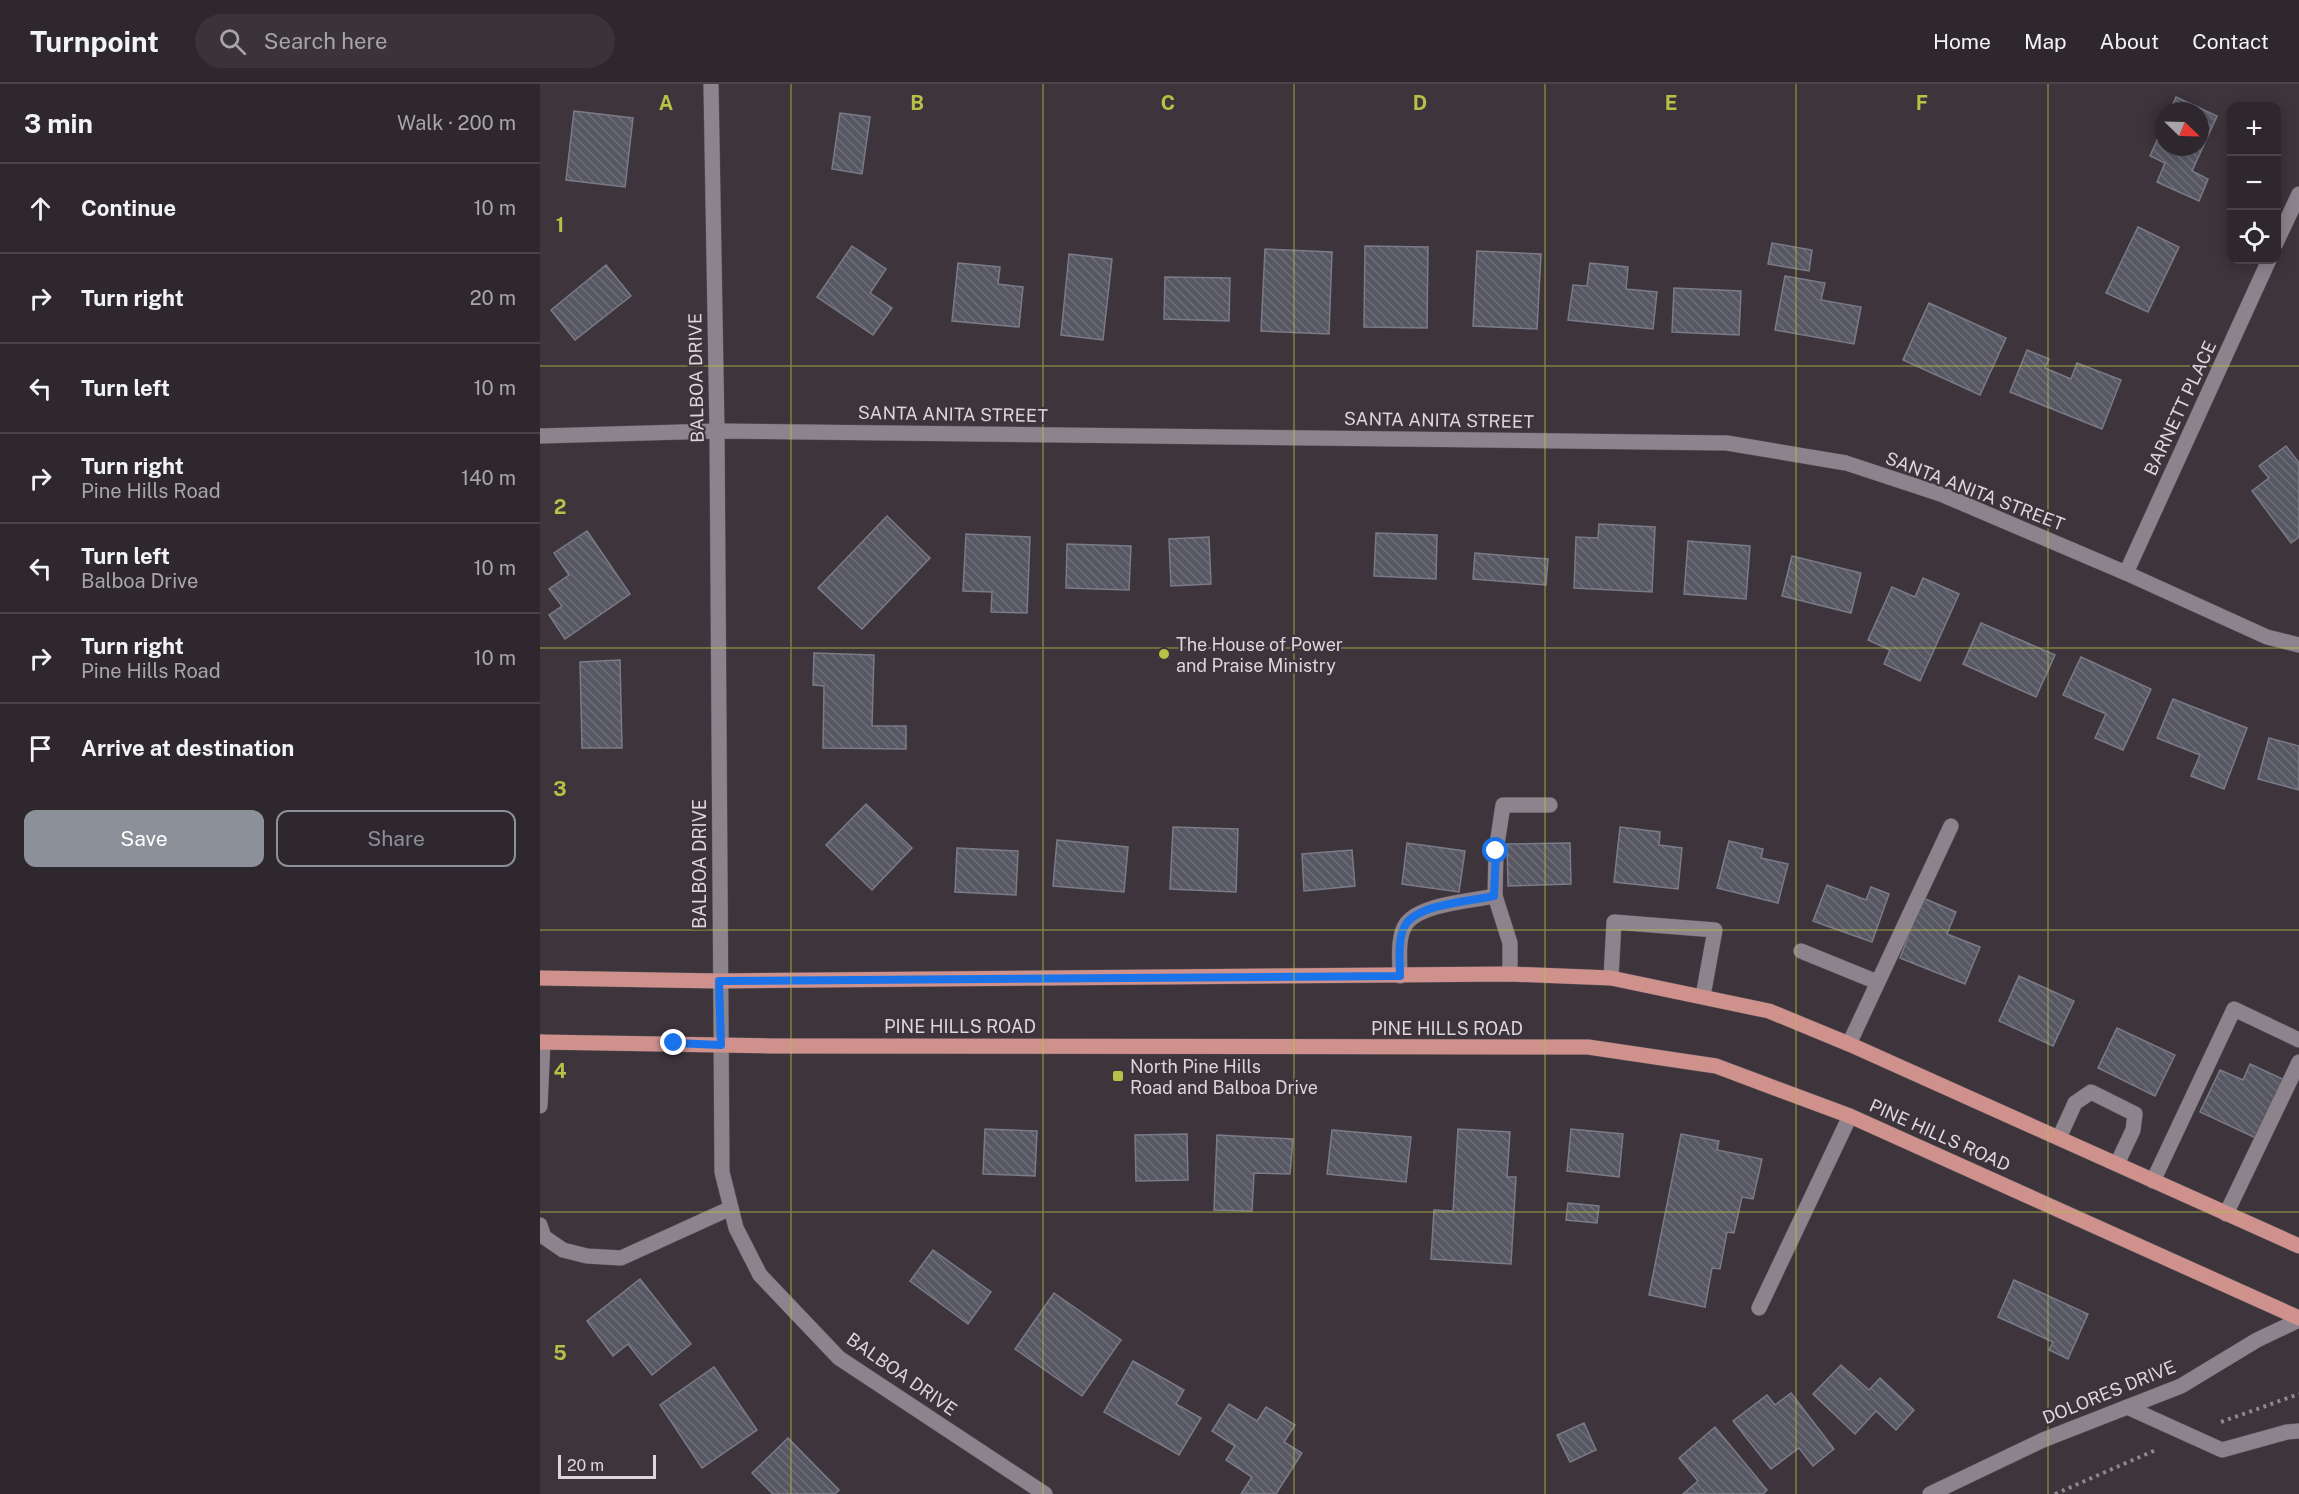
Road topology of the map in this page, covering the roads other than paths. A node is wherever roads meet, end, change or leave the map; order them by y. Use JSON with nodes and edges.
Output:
{"nodes":[{"id":1,"x":711,"y":84,"type":"edge"},
{"id":2,"x":2299,"y":194,"type":"edge"},
{"id":3,"x":2281,"y":234,"type":"edge"},
{"id":4,"x":2267,"y":264,"type":"edge"},
{"id":5,"x":717,"y":431,"type":"junction"},
{"id":6,"x":540,"y":436,"type":"edge"},
{"id":7,"x":2126,"y":573,"type":"junction"},
{"id":8,"x":2299,"y":645,"type":"edge"},
{"id":9,"x":1550,"y":805,"type":"dead end"},
{"id":10,"x":1951,"y":826,"type":"dead end"},
{"id":11,"x":1494,"y":896,"type":"junction"},
{"id":12,"x":1801,"y":951,"type":"dead end"},
{"id":13,"x":1510,"y":974,"type":"junction"},
{"id":14,"x":1400,"y":976,"type":"junction"},
{"id":15,"x":540,"y":978,"type":"edge"},
{"id":16,"x":1611,"y":978,"type":"junction"},
{"id":17,"x":719,"y":981,"type":"junction"},
{"id":18,"x":1877,"y":982,"type":"junction"},
{"id":19,"x":1704,"y":996,"type":"junction"},
{"id":20,"x":2299,"y":1040,"type":"edge"},
{"id":21,"x":542,"y":1042,"type":"edge"},
{"id":22,"x":1849,"y":1044,"type":"junction"},
{"id":23,"x":721,"y":1045,"type":"junction"},
{"id":24,"x":2299,"y":1062,"type":"edge"},
{"id":25,"x":540,"y":1106,"type":"edge"},
{"id":26,"x":1850,"y":1116,"type":"junction"},
{"id":27,"x":2060,"y":1138,"type":"junction"},
{"id":28,"x":2117,"y":1164,"type":"junction"},
{"id":29,"x":2153,"y":1181,"type":"junction"},
{"id":30,"x":731,"y":1208,"type":"junction"},
{"id":31,"x":2226,"y":1214,"type":"junction"},
{"id":32,"x":540,"y":1225,"type":"edge"},
{"id":33,"x":2299,"y":1246,"type":"edge"},
{"id":34,"x":1760,"y":1308,"type":"dead end"},
{"id":35,"x":2299,"y":1319,"type":"edge"},
{"id":36,"x":2127,"y":1407,"type":"junction"},
{"id":37,"x":2299,"y":1431,"type":"edge"},
{"id":38,"x":1045,"y":1494,"type":"edge"},
{"id":39,"x":1930,"y":1494,"type":"edge"}],
"edges":[{"from":1,"to":5,"type":"street","name":"BALBOA DRIVE"},
{"from":2,"to":3,"type":"street"},
{"from":4,"to":7,"type":"street","name":"BARNETT PLACE"},
{"from":5,"to":6,"type":"street","name":"SANTA ANITA STREET"},
{"from":5,"to":7,"type":"street","name":"SANTA ANITA STREET"},
{"from":5,"to":17,"type":"street","name":"BALBOA DRIVE"},
{"from":7,"to":8,"type":"street","name":"SANTA ANITA STREET"},
{"from":9,"to":11,"type":"street"},
{"from":10,"to":18,"type":"street"},
{"from":11,"to":13,"type":"street"},
{"from":11,"to":14,"type":"street"},
{"from":12,"to":18,"type":"street"},
{"from":13,"to":14,"type":"main road"},
{"from":13,"to":16,"type":"main road"},
{"from":14,"to":17,"type":"main road"},
{"from":15,"to":17,"type":"main road"},
{"from":16,"to":19,"type":"main road"},
{"from":16,"to":19,"type":"street"},
{"from":17,"to":23,"type":"street","name":"BALBOA DRIVE"},
{"from":18,"to":22,"type":"street"},
{"from":19,"to":22,"type":"main road"},
{"from":20,"to":29,"type":"street"},
{"from":21,"to":23,"type":"main road","name":"PINE HILLS ROAD"},
{"from":21,"to":25,"type":"street"},
{"from":22,"to":27,"type":"main road"},
{"from":23,"to":26,"type":"main road","name":"PINE HILLS ROAD"},
{"from":23,"to":30,"type":"street","name":"BALBOA DRIVE"},
{"from":24,"to":31,"type":"street"},
{"from":26,"to":34,"type":"street"},
{"from":26,"to":35,"type":"main road","name":"PINE HILLS ROAD"},
{"from":27,"to":28,"type":"main road"},
{"from":27,"to":28,"type":"street"},
{"from":28,"to":29,"type":"main road"},
{"from":29,"to":31,"type":"main road"},
{"from":30,"to":32,"type":"street"},
{"from":30,"to":38,"type":"street","name":"BALBOA DRIVE"},
{"from":31,"to":33,"type":"main road"},
{"from":35,"to":36,"type":"street","name":"DOLORES DRIVE"},
{"from":36,"to":37,"type":"street"},
{"from":36,"to":39,"type":"street","name":"DOLORES DRIVE"}]}
